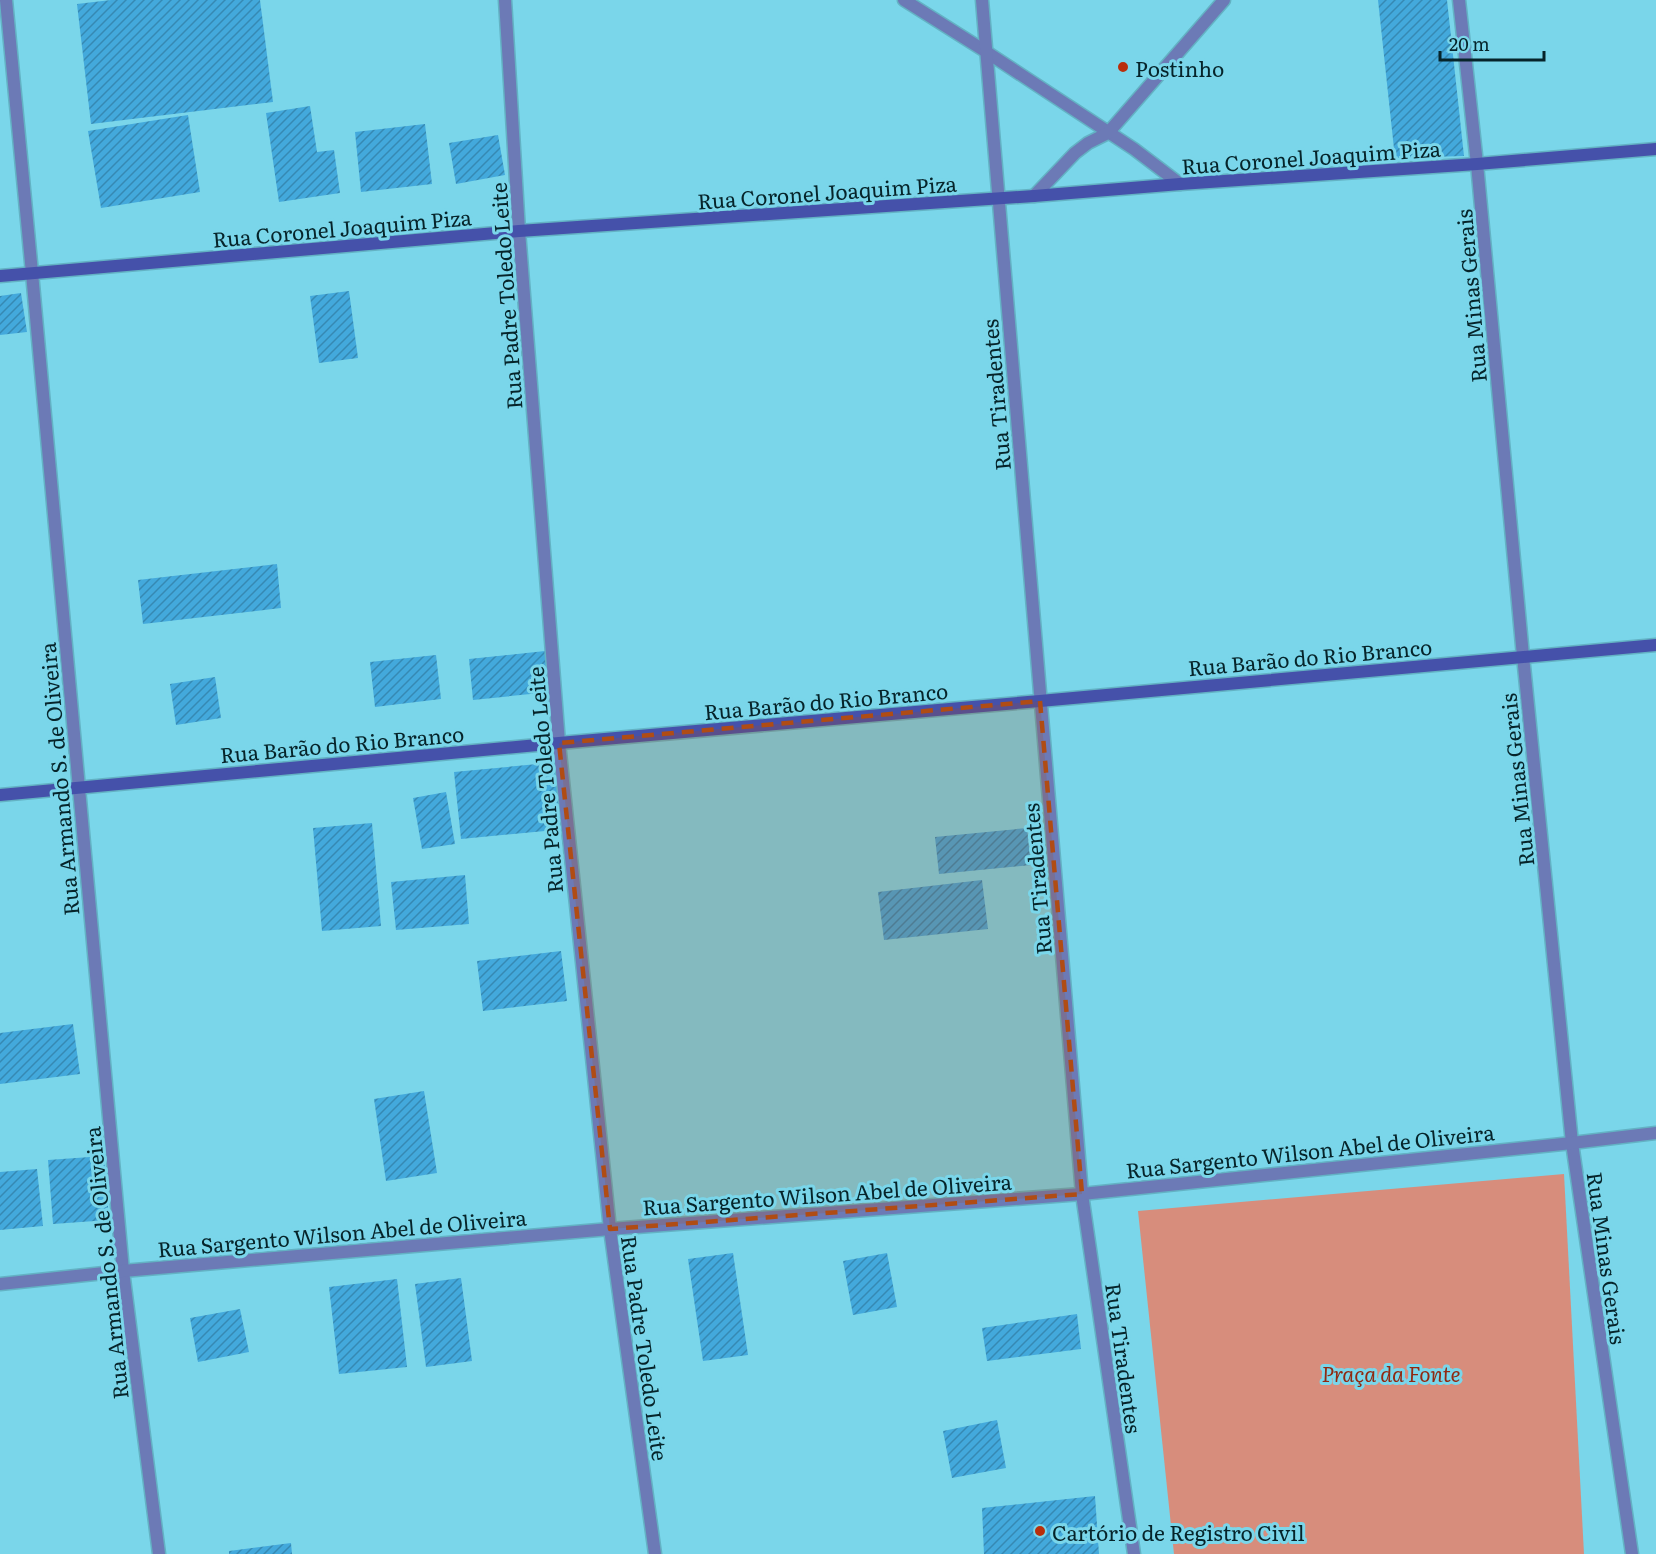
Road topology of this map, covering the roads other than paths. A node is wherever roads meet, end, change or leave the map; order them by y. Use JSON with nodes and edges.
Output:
{"nodes":[{"id":1,"x":6,"y":0,"type":"edge"},
{"id":2,"x":505,"y":0,"type":"edge"},
{"id":3,"x":904,"y":0,"type":"edge"},
{"id":4,"x":982,"y":0,"type":"edge"},
{"id":5,"x":1224,"y":0,"type":"edge"},
{"id":6,"x":1459,"y":0,"type":"edge"},
{"id":7,"x":985,"y":51,"type":"junction"},
{"id":8,"x":1108,"y":133,"type":"junction"},
{"id":9,"x":1656,"y":149,"type":"edge"},
{"id":10,"x":1477,"y":164,"type":"junction"},
{"id":11,"x":1179,"y":184,"type":"junction"},
{"id":12,"x":1034,"y":196,"type":"junction"},
{"id":13,"x":999,"y":199,"type":"junction"},
{"id":14,"x":519,"y":231,"type":"junction"},
{"id":15,"x":32,"y":273,"type":"junction"},
{"id":16,"x":0,"y":276,"type":"edge"},
{"id":17,"x":1656,"y":645,"type":"edge"},
{"id":18,"x":1523,"y":656,"type":"junction"},
{"id":19,"x":1040,"y":701,"type":"junction"},
{"id":20,"x":559,"y":743,"type":"junction"},
{"id":21,"x":78,"y":788,"type":"junction"},
{"id":22,"x":0,"y":795,"type":"edge"},
{"id":23,"x":1656,"y":1133,"type":"edge"},
{"id":24,"x":1572,"y":1143,"type":"junction"},
{"id":25,"x":1082,"y":1194,"type":"junction"},
{"id":26,"x":610,"y":1229,"type":"junction"},
{"id":27,"x":123,"y":1271,"type":"junction"},
{"id":28,"x":0,"y":1284,"type":"edge"},
{"id":29,"x":159,"y":1554,"type":"edge"},
{"id":30,"x":656,"y":1554,"type":"edge"},
{"id":31,"x":1134,"y":1554,"type":"edge"},
{"id":32,"x":1632,"y":1554,"type":"edge"}],
"edges":[{"from":1,"to":15,"type":"street","name":"Rua Armando S. de Oliveira"},
{"from":2,"to":14,"type":"street","name":"Rua Padre Toledo Leite"},
{"from":3,"to":7,"type":"street"},
{"from":4,"to":7,"type":"street","name":"Rua Tiradentes"},
{"from":5,"to":8,"type":"street"},
{"from":6,"to":10,"type":"street","name":"Rua Minas Gerais"},
{"from":7,"to":8,"type":"street"},
{"from":7,"to":13,"type":"street","name":"Rua Tiradentes"},
{"from":8,"to":11,"type":"street"},
{"from":8,"to":12,"type":"street"},
{"from":9,"to":10,"type":"main road","name":"Rua Coronel Joaquim Piza"},
{"from":10,"to":11,"type":"main road","name":"Rua Coronel Joaquim Piza"},
{"from":10,"to":18,"type":"street","name":"Rua Minas Gerais"},
{"from":11,"to":12,"type":"main road","name":"Rua Coronel Joaquim Piza"},
{"from":12,"to":13,"type":"main road","name":"Rua Coronel Joaquim Piza"},
{"from":13,"to":14,"type":"main road","name":"Rua Coronel Joaquim Piza"},
{"from":13,"to":19,"type":"street","name":"Rua Tiradentes"},
{"from":14,"to":15,"type":"main road","name":"Rua Coronel Joaquim Piza"},
{"from":14,"to":20,"type":"street","name":"Rua Padre Toledo Leite"},
{"from":15,"to":16,"type":"main road","name":"Rua Coronel Joaquim Piza"},
{"from":15,"to":21,"type":"street","name":"Rua Armando S. de Oliveira"},
{"from":17,"to":18,"type":"main road","name":"Rua Barão do Rio Branco"},
{"from":18,"to":19,"type":"main road","name":"Rua Barão do Rio Branco"},
{"from":18,"to":24,"type":"street","name":"Rua Minas Gerais"},
{"from":19,"to":20,"type":"main road","name":"Rua Barão do Rio Branco"},
{"from":19,"to":25,"type":"street","name":"Rua Tiradentes"},
{"from":20,"to":21,"type":"main road","name":"Rua Barão do Rio Branco"},
{"from":20,"to":26,"type":"street","name":"Rua Padre Toledo Leite"},
{"from":21,"to":22,"type":"main road","name":"Rua Barão do Rio Branco"},
{"from":21,"to":27,"type":"street","name":"Rua Armando S. de Oliveira"},
{"from":23,"to":24,"type":"street","name":"Rua Sargento Wilson Abel de Oliveira"},
{"from":24,"to":25,"type":"street","name":"Rua Sargento Wilson Abel de Oliveira"},
{"from":24,"to":32,"type":"street","name":"Rua Minas Gerais"},
{"from":25,"to":26,"type":"street","name":"Rua Sargento Wilson Abel de Oliveira"},
{"from":25,"to":31,"type":"street","name":"Rua Tiradentes"},
{"from":26,"to":27,"type":"street","name":"Rua Sargento Wilson Abel de Oliveira"},
{"from":26,"to":30,"type":"street","name":"Rua Padre Toledo Leite"},
{"from":27,"to":28,"type":"street","name":"Rua Sargento Wilson Abel de Oliveira"},
{"from":27,"to":29,"type":"street","name":"Rua Armando S. de Oliveira"}]}
